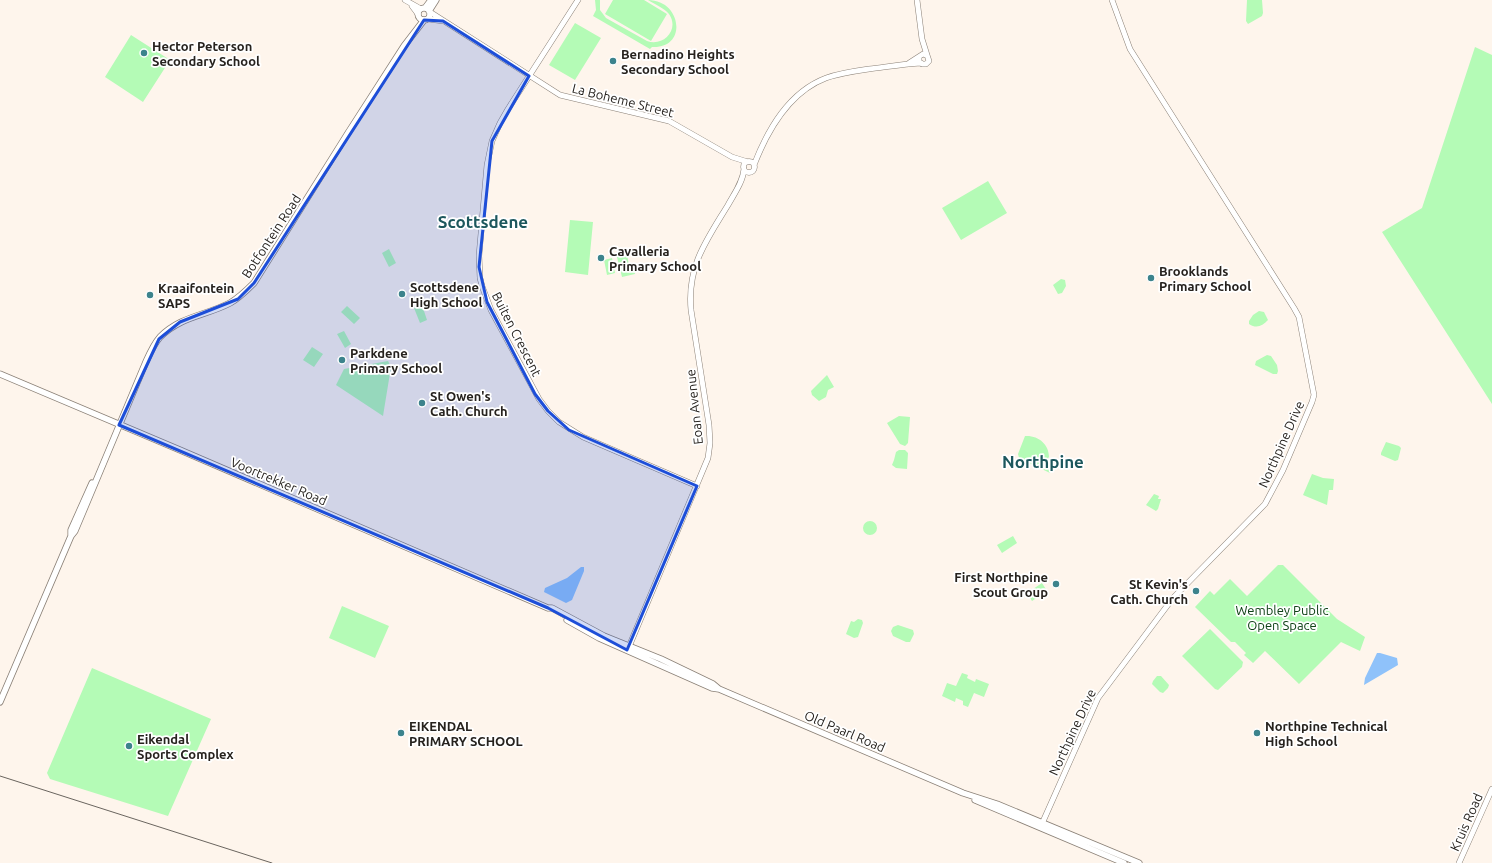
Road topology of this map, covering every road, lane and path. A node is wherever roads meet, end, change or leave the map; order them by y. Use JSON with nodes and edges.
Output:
{"nodes":[{"id":1,"x":405,"y":0,"type":"edge"},
{"id":2,"x":431,"y":0,"type":"edge"},
{"id":3,"x":436,"y":0,"type":"edge"},
{"id":4,"x":578,"y":0,"type":"edge"},
{"id":5,"x":917,"y":0,"type":"edge"},
{"id":6,"x":1112,"y":0,"type":"edge"},
{"id":7,"x":424,"y":14,"type":"junction"},
{"id":8,"x":922,"y":39,"type":"junction"},
{"id":9,"x":927,"y":55,"type":"junction"},
{"id":10,"x":919,"y":56,"type":"junction"},
{"id":11,"x":921,"y":64,"type":"junction"},
{"id":12,"x":903,"y":65,"type":"junction"},
{"id":13,"x":529,"y":76,"type":"junction"},
{"id":14,"x":732,"y":157,"type":"junction"},
{"id":15,"x":750,"y":163,"type":"junction"},
{"id":16,"x":744,"y":168,"type":"junction"},
{"id":17,"x":749,"y":173,"type":"junction"},
{"id":18,"x":738,"y":186,"type":"junction"},
{"id":19,"x":0,"y":374,"type":"edge"},
{"id":20,"x":119,"y":425,"type":"junction"},
{"id":21,"x":697,"y":486,"type":"junction"},
{"id":22,"x":628,"y":648,"type":"junction"},
{"id":23,"x":0,"y":702,"type":"edge"},
{"id":24,"x":1492,"y":789,"type":"edge"},
{"id":25,"x":1041,"y":825,"type":"junction"},
{"id":26,"x":1124,"y":863,"type":"edge"},
{"id":27,"x":1139,"y":863,"type":"edge"},
{"id":28,"x":1460,"y":863,"type":"edge"}],
"edges":[{"from":1,"to":7,"type":"street","name":"La Boheme Street"},
{"from":2,"to":7,"type":"main road","name":"Botfontein Road"},
{"from":3,"to":7,"type":"main road","name":"Botfontein Road"},
{"from":4,"to":13,"type":"street","name":"Buiten Crescent"},
{"from":5,"to":8,"type":"street"},
{"from":6,"to":25,"type":"street","name":"Northpine Drive"},
{"from":7,"to":13,"type":"street","name":"La Boheme Street"},
{"from":7,"to":20,"type":"main road","name":"Botfontein Road"},
{"from":8,"to":9,"type":"street"},
{"from":8,"to":10,"type":"street"},
{"from":9,"to":10,"type":"street"},
{"from":9,"to":11,"type":"street"},
{"from":10,"to":11,"type":"street"},
{"from":10,"to":12,"type":"street"},
{"from":11,"to":12,"type":"street"},
{"from":12,"to":15,"type":"street"},
{"from":13,"to":14,"type":"street","name":"La Boheme Street"},
{"from":13,"to":21,"type":"street","name":"Buiten Crescent"},
{"from":14,"to":15,"type":"street","name":"La Boheme Street"},
{"from":14,"to":16,"type":"street","name":"La Boheme Street"},
{"from":15,"to":16,"type":"street","name":"Eoan Avenue"},
{"from":15,"to":17,"type":"street","name":"Eoan Avenue"},
{"from":16,"to":17,"type":"street","name":"La Boheme Street"},
{"from":16,"to":18,"type":"street","name":"Eoan Avenue"},
{"from":17,"to":18,"type":"street","name":"Eoan Avenue"},
{"from":18,"to":21,"type":"street","name":"Eoan Avenue"},
{"from":19,"to":20,"type":"main road","name":"Voortrekker Road"},
{"from":20,"to":22,"type":"main road","name":"Voortrekker Road"},
{"from":20,"to":23,"type":"main road","name":"Botfontein Road"},
{"from":21,"to":22,"type":"street","name":"Eoan Avenue"},
{"from":22,"to":25,"type":"main road","name":"Old Paarl Road"},
{"from":24,"to":28,"type":"street","name":"Kruis Road"},
{"from":25,"to":26,"type":"main road","name":"Old Paarl Road"},
{"from":25,"to":27,"type":"main road","name":"Old Paarl Road"}]}
